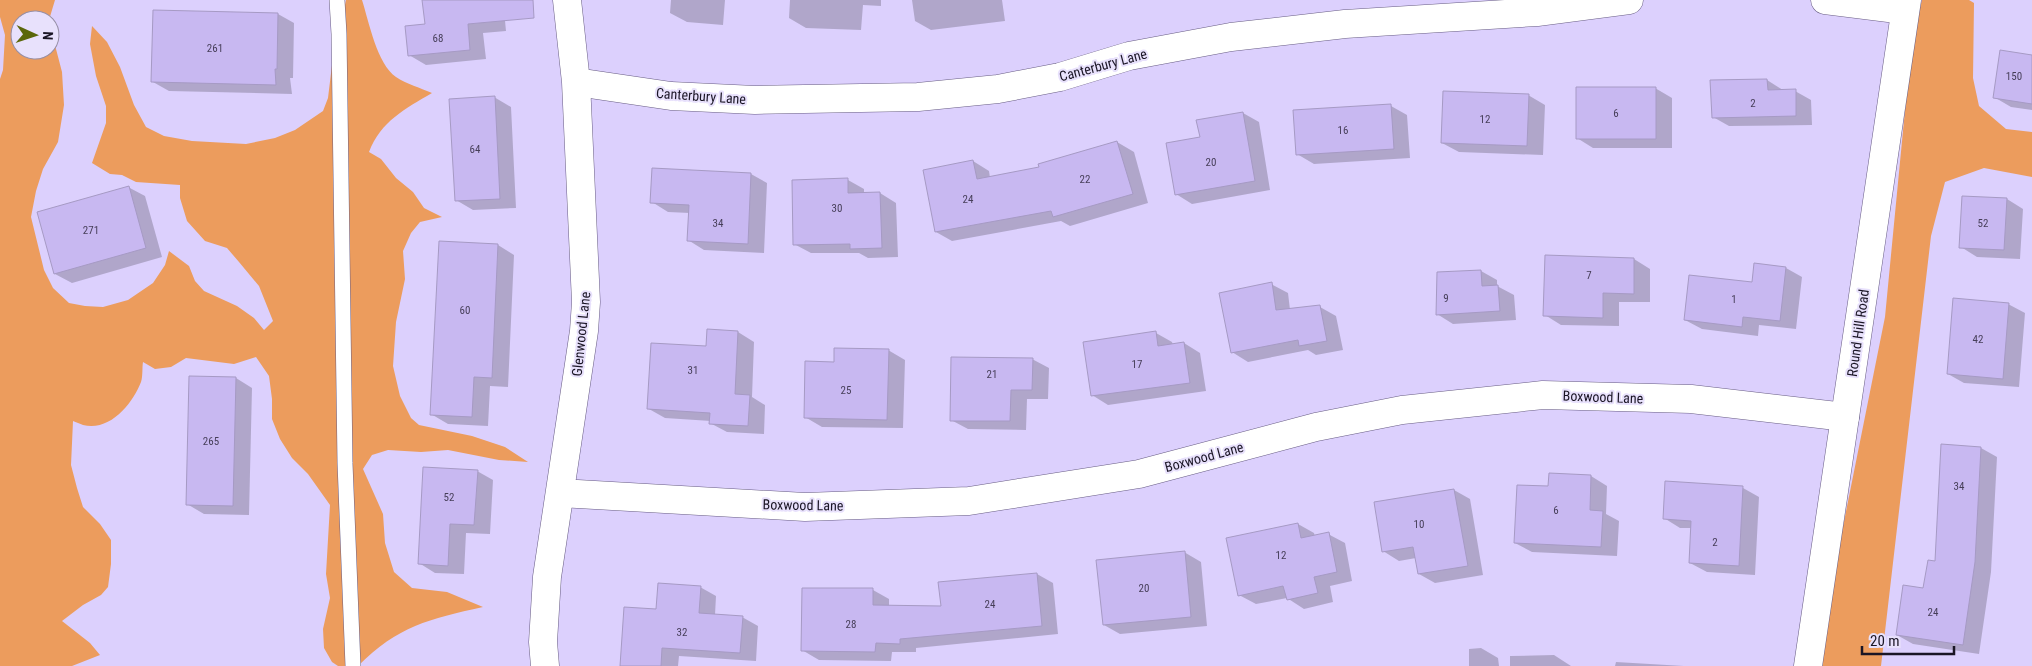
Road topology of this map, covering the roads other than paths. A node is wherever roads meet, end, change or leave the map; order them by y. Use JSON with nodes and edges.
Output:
{"nodes":[{"id":1,"x":337,"y":0,"type":"edge"},
{"id":2,"x":567,"y":0,"type":"edge"},
{"id":3,"x":1629,"y":0,"type":"edge"},
{"id":4,"x":1825,"y":0,"type":"edge"},
{"id":5,"x":1906,"y":5,"type":"edge"},
{"id":6,"x":576,"y":82,"type":"junction"},
{"id":7,"x":1846,"y":417,"type":"junction"},
{"id":8,"x":560,"y":493,"type":"junction"},
{"id":9,"x":353,"y":666,"type":"edge"},
{"id":10,"x":545,"y":666,"type":"edge"},
{"id":11,"x":1808,"y":666,"type":"edge"}],
"edges":[{"from":1,"to":9,"type":"lane"},
{"from":2,"to":6,"type":"street","name":"Glenwood Lane"},
{"from":3,"to":6,"type":"street","name":"Canterbury Lane"},
{"from":4,"to":5,"type":"street"},
{"from":5,"to":7,"type":"street","name":"Round Hill Road"},
{"from":6,"to":8,"type":"street","name":"Glenwood Lane"},
{"from":7,"to":8,"type":"street","name":"Boxwood Lane"},
{"from":7,"to":11,"type":"street","name":"Round Hill Road"},
{"from":8,"to":10,"type":"street","name":"Glenwood Lane"}]}
